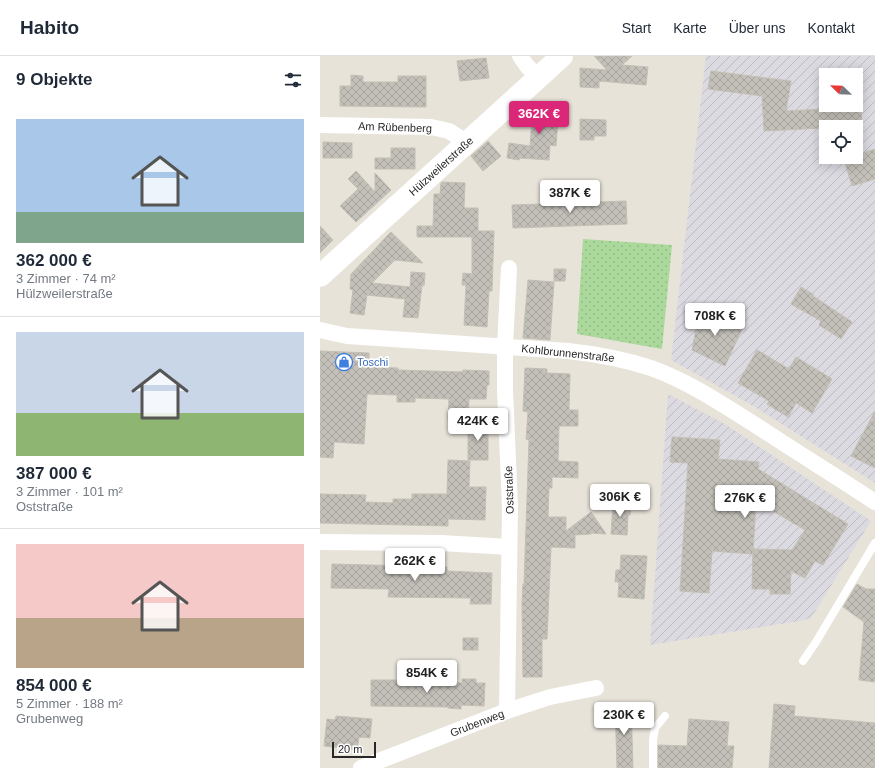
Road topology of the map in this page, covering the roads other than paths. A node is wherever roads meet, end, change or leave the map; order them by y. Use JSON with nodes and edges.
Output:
{"nodes":[{"id":1,"x":520,"y":56,"type":"edge"},
{"id":2,"x":562,"y":56,"type":"edge"},
{"id":3,"x":538,"y":77,"type":"junction"},
{"id":4,"x":320,"y":125,"type":"edge"},
{"id":5,"x":466,"y":142,"type":"junction"},
{"id":6,"x":509,"y":268,"type":"dead end"},
{"id":7,"x":320,"y":276,"type":"edge"},
{"id":8,"x":320,"y":330,"type":"edge"},
{"id":9,"x":505,"y":347,"type":"junction"},
{"id":10,"x":875,"y":502,"type":"edge"},
{"id":11,"x":320,"y":542,"type":"edge"},
{"id":12,"x":875,"y":543,"type":"edge"},
{"id":13,"x":509,"y":546,"type":"junction"},
{"id":14,"x":804,"y":661,"type":"dead end"},
{"id":15,"x":596,"y":688,"type":"dead end"},
{"id":16,"x":507,"y":711,"type":"junction"},
{"id":17,"x":665,"y":716,"type":"dead end"},
{"id":18,"x":389,"y":763,"type":"edge"},
{"id":19,"x":361,"y":768,"type":"edge"},
{"id":20,"x":653,"y":768,"type":"edge"}],
"edges":[{"from":1,"to":3,"type":"street"},
{"from":2,"to":3,"type":"street","name":"Hülzweilerstraße"},
{"from":3,"to":5,"type":"street","name":"Hülzweilerstraße"},
{"from":4,"to":5,"type":"street","name":"Am Rübenberg"},
{"from":5,"to":7,"type":"street","name":"Hülzweilerstraße"},
{"from":6,"to":9,"type":"street","name":"Oststraße"},
{"from":8,"to":9,"type":"street","name":"Kohlbrunnenstraße"},
{"from":9,"to":10,"type":"street","name":"Kohlbrunnenstraße"},
{"from":9,"to":13,"type":"street","name":"Oststraße"},
{"from":11,"to":13,"type":"street"},
{"from":12,"to":14,"type":"lane"},
{"from":13,"to":16,"type":"street","name":"Oststraße"},
{"from":15,"to":16,"type":"street","name":"Grubenweg"},
{"from":16,"to":18,"type":"street","name":"Grubenweg"},
{"from":17,"to":20,"type":"lane"},
{"from":18,"to":19,"type":"street","name":"Grubenweg"}]}
